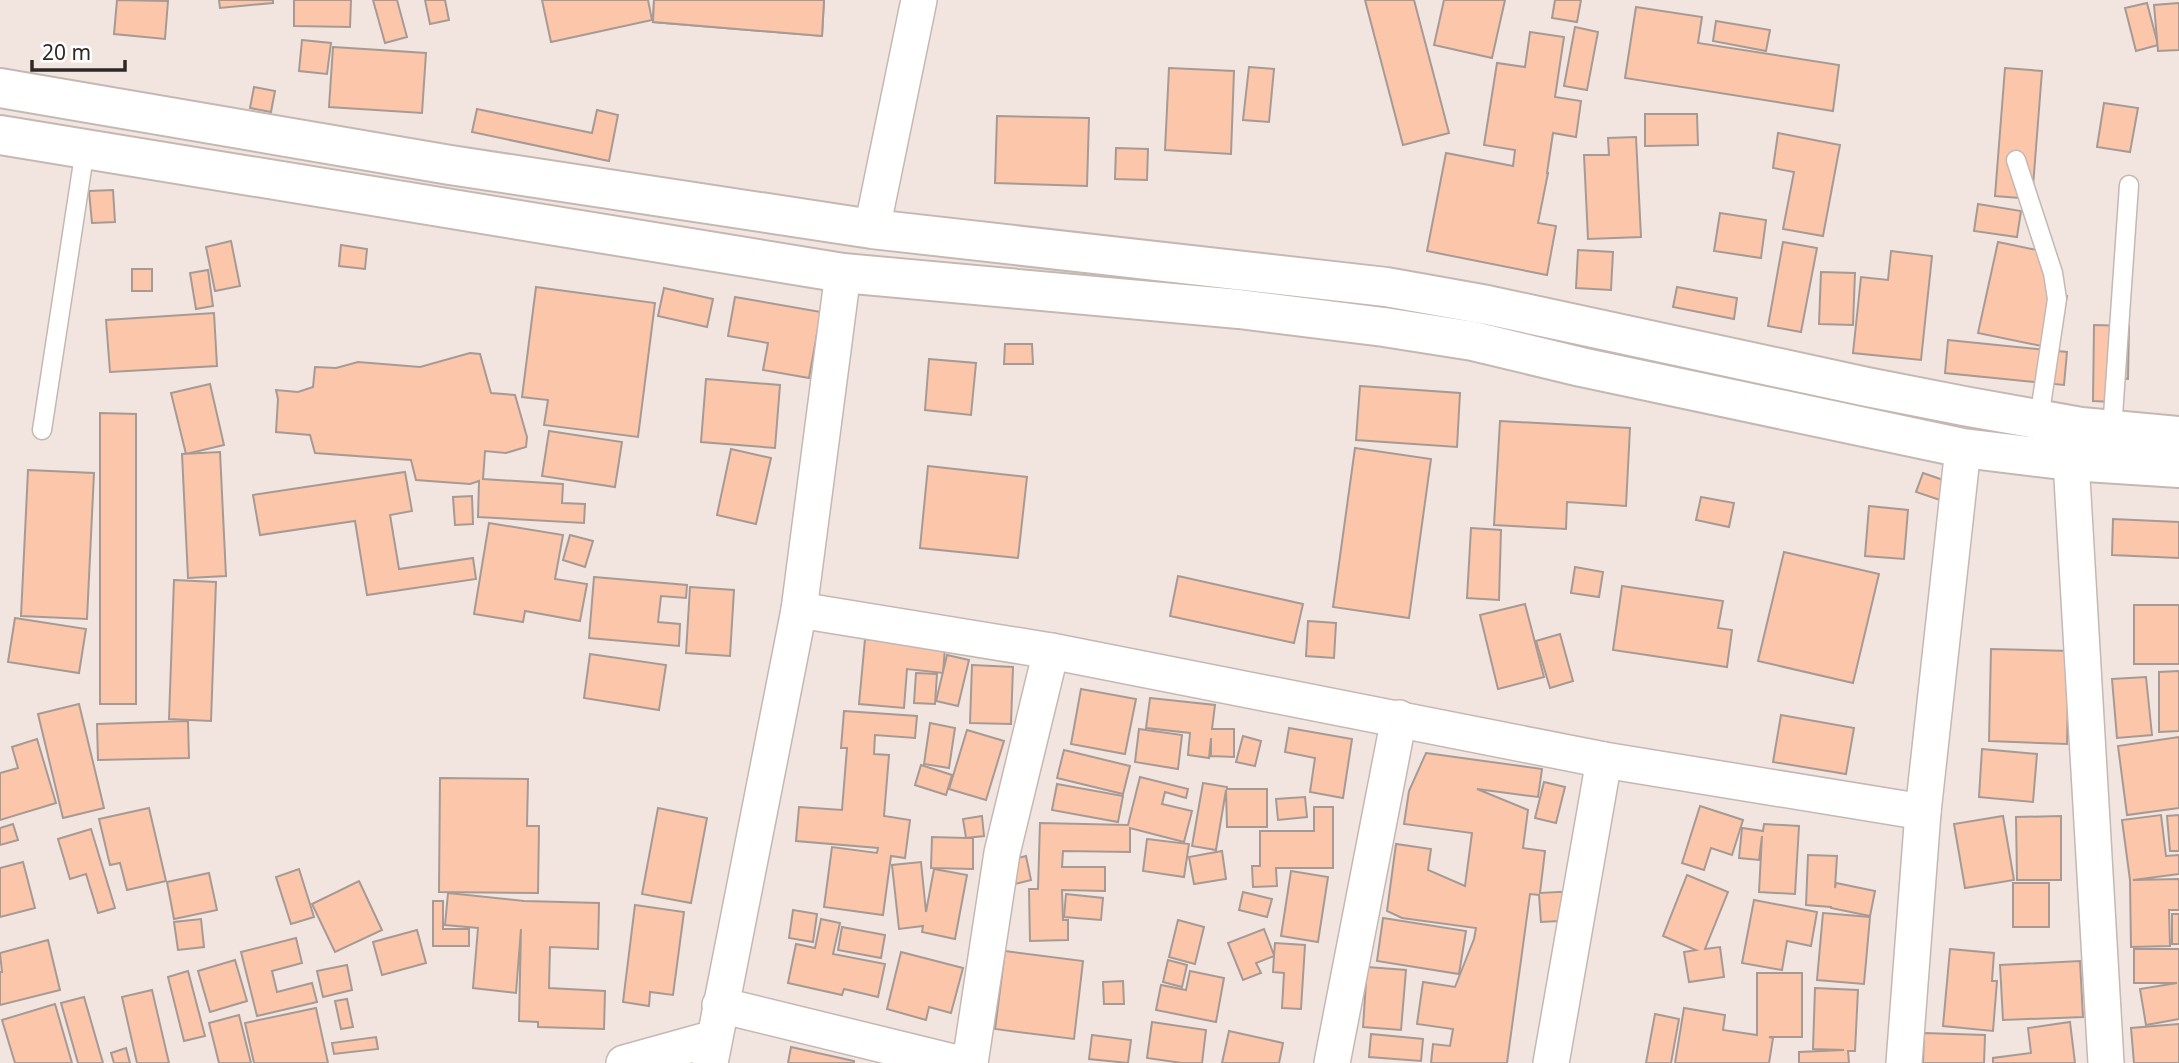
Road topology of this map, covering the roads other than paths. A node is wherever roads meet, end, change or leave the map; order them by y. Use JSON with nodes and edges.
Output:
{"nodes":[{"id":1,"x":919,"y":0,"type":"edge"},
{"id":2,"x":0,"y":88,"type":"edge"},
{"id":3,"x":0,"y":135,"type":"edge"},
{"id":4,"x":85,"y":149,"type":"junction"},
{"id":5,"x":2016,"y":160,"type":"dead end"},
{"id":6,"x":2129,"y":186,"type":"dead end"},
{"id":7,"x":872,"y":229,"type":"junction"},
{"id":8,"x":843,"y":273,"type":"junction"},
{"id":9,"x":1636,"y":336,"type":"junction"},
{"id":10,"x":1623,"y":376,"type":"junction"},
{"id":11,"x":2039,"y":419,"type":"junction"},
{"id":12,"x":42,"y":430,"type":"dead end"},
{"id":13,"x":2112,"y":430,"type":"junction"},
{"id":14,"x":2179,"y":436,"type":"edge"},
{"id":15,"x":1963,"y":448,"type":"junction"},
{"id":16,"x":2071,"y":461,"type":"junction"},
{"id":17,"x":2179,"y":468,"type":"edge"},
{"id":18,"x":799,"y":610,"type":"junction"},
{"id":19,"x":1051,"y":651,"type":"junction"},
{"id":20,"x":1399,"y":718,"type":"junction"},
{"id":21,"x":1604,"y":760,"type":"junction"},
{"id":22,"x":1923,"y":812,"type":"junction"},
{"id":23,"x":715,"y":1035,"type":"edge"},
{"id":24,"x":624,"y":1063,"type":"edge"},
{"id":25,"x":957,"y":1063,"type":"edge"},
{"id":26,"x":970,"y":1063,"type":"edge"},
{"id":27,"x":1332,"y":1063,"type":"edge"},
{"id":28,"x":1551,"y":1063,"type":"edge"},
{"id":29,"x":1904,"y":1063,"type":"edge"},
{"id":30,"x":2106,"y":1063,"type":"edge"}],
"edges":[{"from":1,"to":7,"type":"street"},
{"from":2,"to":7,"type":"main road"},
{"from":3,"to":4,"type":"main road"},
{"from":4,"to":8,"type":"main road"},
{"from":4,"to":12,"type":"lane"},
{"from":5,"to":11,"type":"lane"},
{"from":6,"to":13,"type":"lane"},
{"from":7,"to":9,"type":"main road"},
{"from":8,"to":10,"type":"main road"},
{"from":8,"to":18,"type":"street"},
{"from":9,"to":10,"type":"main road"},
{"from":9,"to":11,"type":"main road"},
{"from":10,"to":15,"type":"main road"},
{"from":11,"to":13,"type":"main road"},
{"from":13,"to":14,"type":"main road"},
{"from":15,"to":16,"type":"main road"},
{"from":15,"to":22,"type":"street"},
{"from":16,"to":17,"type":"main road"},
{"from":16,"to":30,"type":"street"},
{"from":18,"to":19,"type":"street"},
{"from":18,"to":23,"type":"street"},
{"from":19,"to":20,"type":"street"},
{"from":19,"to":26,"type":"street"},
{"from":20,"to":21,"type":"street"},
{"from":20,"to":27,"type":"street"},
{"from":21,"to":22,"type":"street"},
{"from":21,"to":28,"type":"street"},
{"from":22,"to":29,"type":"street"},
{"from":23,"to":24,"type":"street"},
{"from":23,"to":25,"type":"street"}]}
